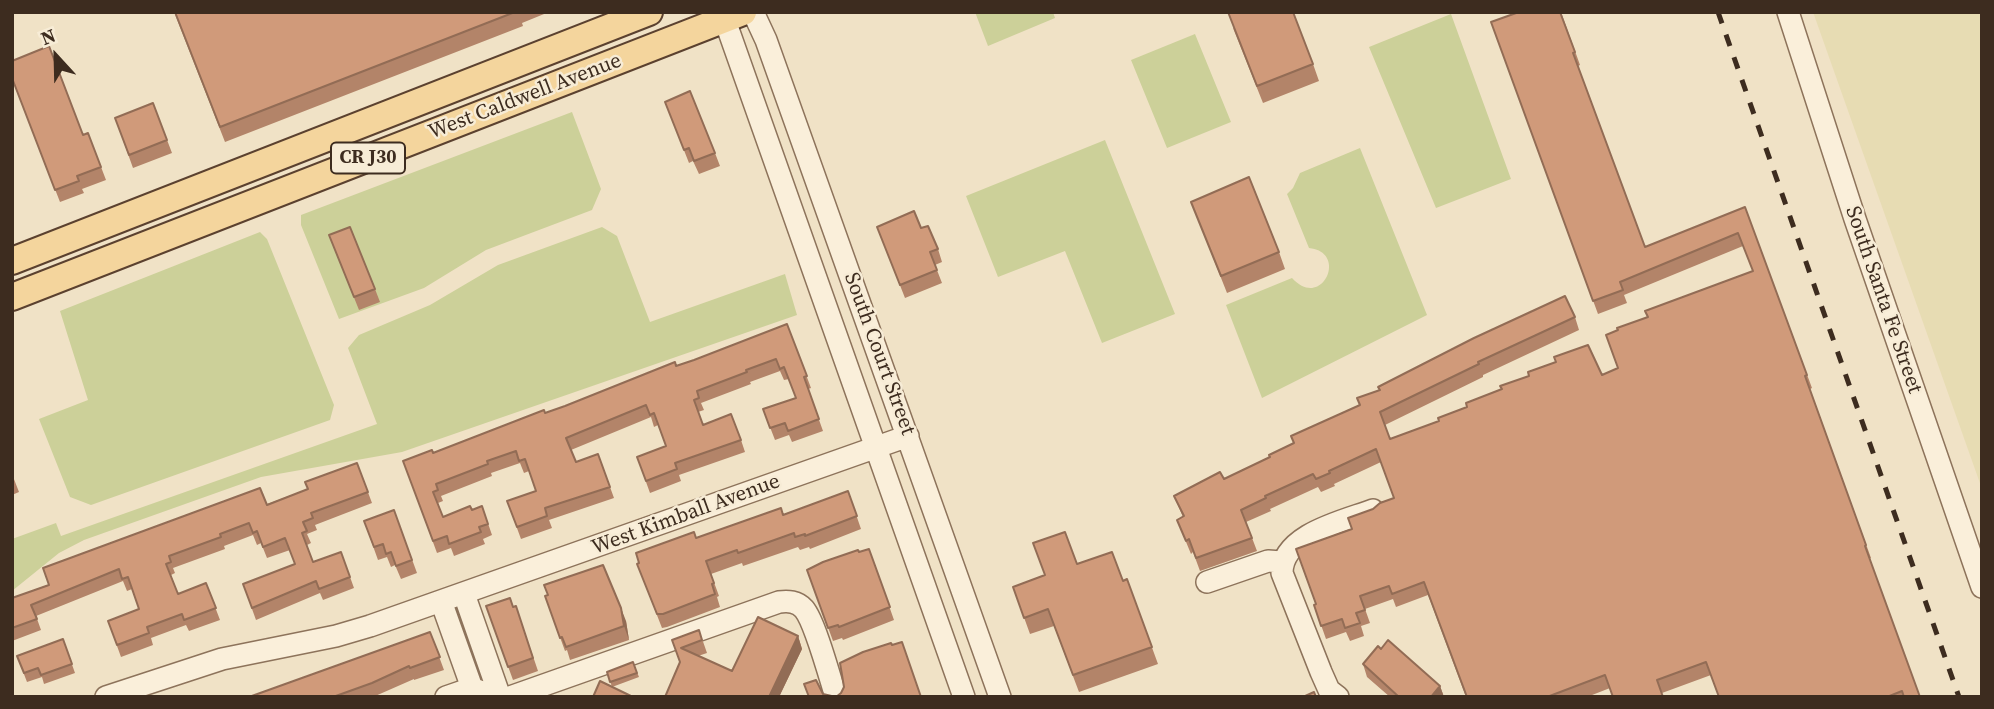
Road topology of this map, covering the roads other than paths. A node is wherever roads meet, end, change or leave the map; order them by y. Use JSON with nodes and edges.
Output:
{"nodes":[{"id":1,"x":649,"y":12,"type":"edge"},
{"id":2,"x":753,"y":12,"type":"edge"},
{"id":3,"x":1788,"y":12,"type":"edge"},
{"id":4,"x":730,"y":15,"type":"edge"},
{"id":5,"x":431,"y":97,"type":"junction"},
{"id":6,"x":262,"y":200,"type":"junction"},
{"id":7,"x":12,"y":261,"type":"edge"},
{"id":8,"x":12,"y":297,"type":"edge"},
{"id":9,"x":908,"y":436,"type":"junction"},
{"id":10,"x":875,"y":447,"type":"junction"},
{"id":11,"x":1373,"y":510,"type":"edge"},
{"id":12,"x":1282,"y":562,"type":"junction"},
{"id":13,"x":1207,"y":582,"type":"dead end"},
{"id":14,"x":1982,"y":587,"type":"edge"},
{"id":15,"x":464,"y":594,"type":"junction"},
{"id":16,"x":442,"y":601,"type":"junction"},
{"id":17,"x":471,"y":688,"type":"junction"},
{"id":18,"x":151,"y":689,"type":"edge"},
{"id":19,"x":1326,"y":695,"type":"edge"},
{"id":20,"x":106,"y":697,"type":"edge"},
{"id":21,"x":446,"y":697,"type":"edge"},
{"id":22,"x":493,"y":697,"type":"edge"},
{"id":23,"x":500,"y":697,"type":"edge"},
{"id":24,"x":510,"y":697,"type":"edge"},
{"id":25,"x":836,"y":697,"type":"edge"},
{"id":26,"x":964,"y":697,"type":"edge"},
{"id":27,"x":1000,"y":697,"type":"edge"}],
"edges":[{"from":1,"to":5,"type":"main road","name":"West Caldwell Avenue","number":"CR J30"},
{"from":2,"to":9,"type":"street","name":"South Court Street"},
{"from":3,"to":14,"type":"street","name":"South Santa Fe Street"},
{"from":4,"to":6,"type":"main road","name":"West Caldwell Avenue","number":"CR J30"},
{"from":4,"to":10,"type":"street","name":"South Court Street"},
{"from":5,"to":6,"type":"main road"},
{"from":5,"to":7,"type":"main road","name":"West Caldwell Avenue","number":"CR J30"},
{"from":6,"to":8,"type":"main road","name":"West Caldwell Avenue","number":"CR J30"},
{"from":9,"to":10,"type":"street","name":"West Kimball Avenue"},
{"from":9,"to":27,"type":"street","name":"South Court Street"},
{"from":10,"to":15,"type":"street","name":"West Kimball Avenue"},
{"from":10,"to":26,"type":"street","name":"South Court Street"},
{"from":11,"to":12,"type":"street"},
{"from":12,"to":13,"type":"street"},
{"from":12,"to":19,"type":"street"},
{"from":15,"to":16,"type":"street","name":"West Kimball Avenue"},
{"from":15,"to":23,"type":"street"},
{"from":16,"to":17,"type":"street"},
{"from":16,"to":18,"type":"street","name":"West Kimball Avenue"},
{"from":17,"to":21,"type":"street"},
{"from":17,"to":22,"type":"street"},
{"from":18,"to":20,"type":"street","name":"West Kimball Avenue"},
{"from":24,"to":25,"type":"street"}]}
